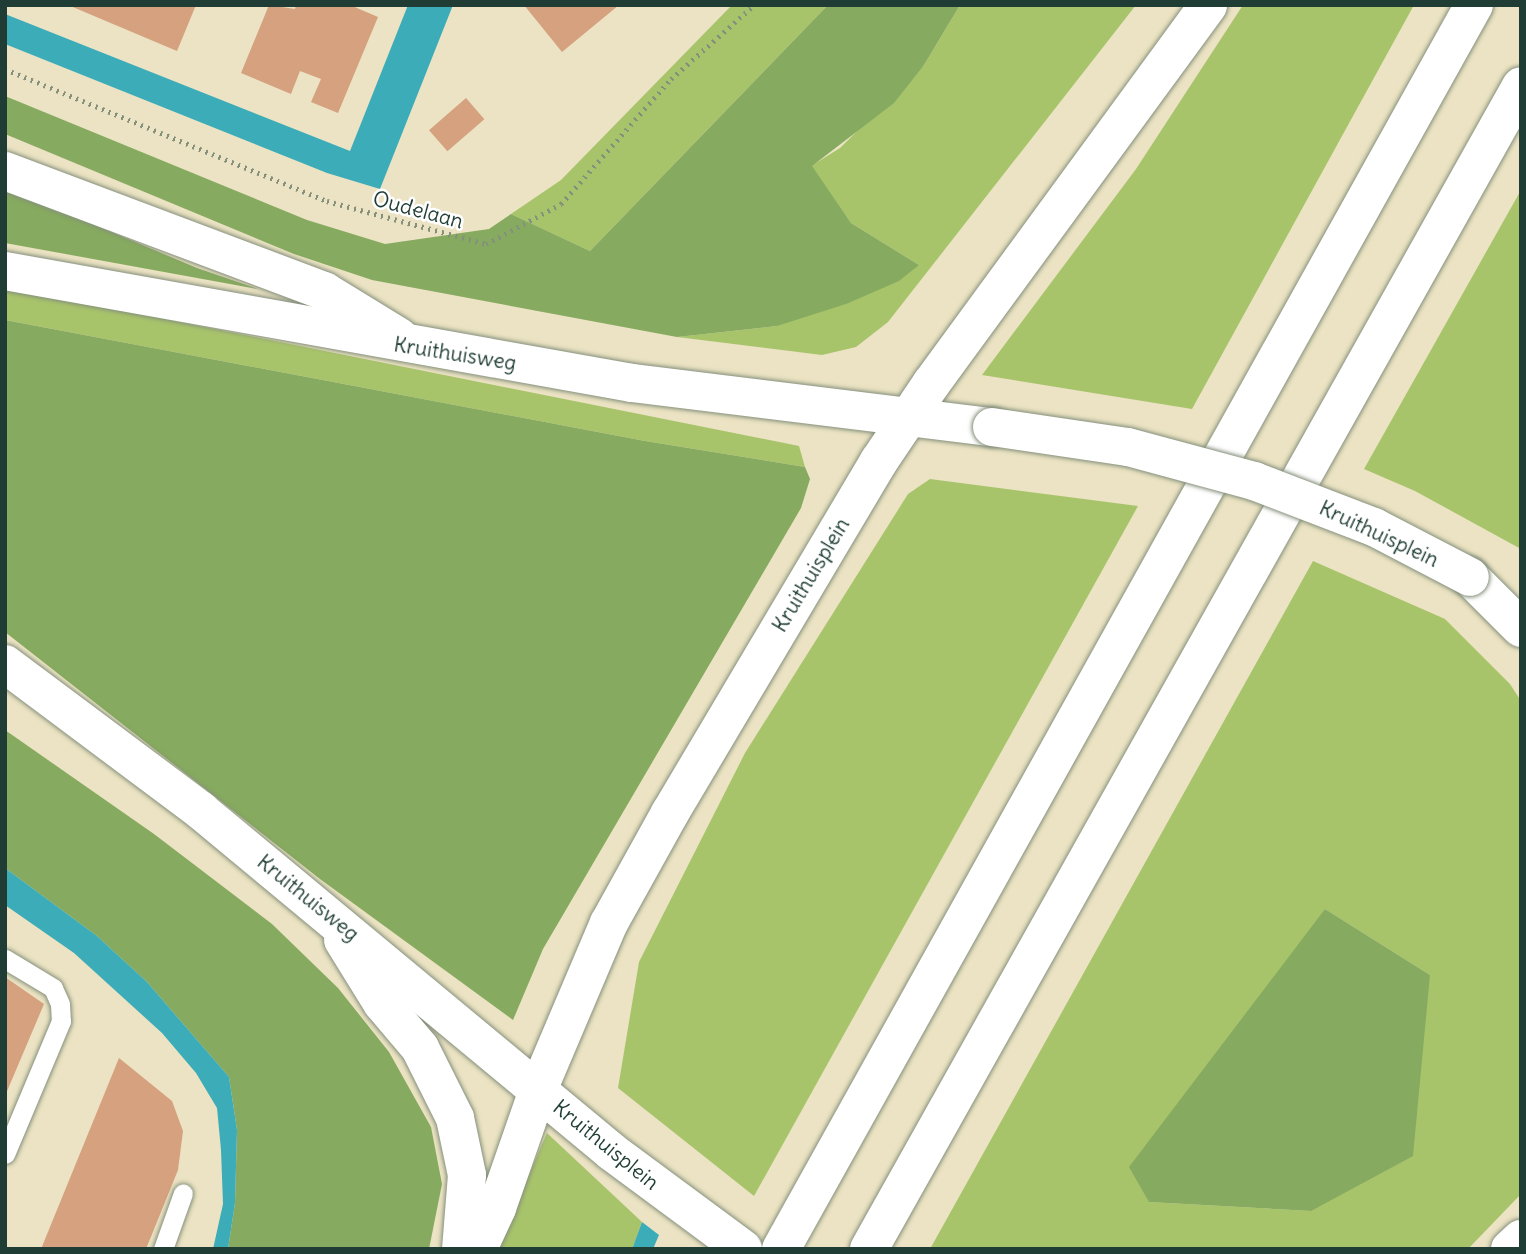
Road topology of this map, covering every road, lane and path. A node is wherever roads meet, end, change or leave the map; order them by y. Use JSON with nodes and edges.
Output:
{"nodes":[{"id":1,"x":754,"y":5,"type":"edge"},
{"id":2,"x":1208,"y":5,"type":"edge"},
{"id":3,"x":1474,"y":5,"type":"edge"},
{"id":4,"x":5,"y":69,"type":"edge"},
{"id":5,"x":1521,"y":86,"type":"edge"},
{"id":6,"x":5,"y":171,"type":"edge"},
{"id":7,"x":5,"y":271,"type":"edge"},
{"id":8,"x":416,"y":348,"type":"junction"},
{"id":9,"x":908,"y":419,"type":"junction"},
{"id":10,"x":1521,"y":628,"type":"edge"},
{"id":11,"x":5,"y":664,"type":"edge"},
{"id":12,"x":5,"y":677,"type":"edge"},
{"id":13,"x":47,"y":694,"type":"junction"},
{"id":14,"x":325,"y":912,"type":"junction"},
{"id":15,"x":5,"y":959,"type":"edge"},
{"id":16,"x":538,"y":1090,"type":"junction"},
{"id":17,"x":5,"y":1154,"type":"edge"},
{"id":18,"x":183,"y":1194,"type":"dead end"},
{"id":19,"x":1521,"y":1238,"type":"edge"},
{"id":20,"x":163,"y":1249,"type":"edge"},
{"id":21,"x":461,"y":1249,"type":"edge"},
{"id":22,"x":478,"y":1249,"type":"edge"},
{"id":23,"x":743,"y":1249,"type":"edge"},
{"id":24,"x":781,"y":1249,"type":"edge"},
{"id":25,"x":869,"y":1249,"type":"edge"},
{"id":26,"x":1510,"y":1249,"type":"edge"}],
"edges":[{"from":1,"to":4,"type":"path","name":"Oudelaan"},
{"from":2,"to":9,"type":"highway"},
{"from":3,"to":24,"type":"highway"},
{"from":5,"to":25,"type":"highway"},
{"from":6,"to":8,"type":"highway"},
{"from":7,"to":8,"type":"highway","name":"Kruithuisweg"},
{"from":8,"to":9,"type":"highway","name":"Kruithuisweg"},
{"from":9,"to":10,"type":"highway","name":"Kruithuisplein","bridge":true},
{"from":9,"to":16,"type":"highway","name":"Kruithuisplein"},
{"from":11,"to":13,"type":"highway","name":"Kruithuisweg"},
{"from":12,"to":13,"type":"highway"},
{"from":13,"to":14,"type":"highway","name":"Kruithuisweg"},
{"from":14,"to":16,"type":"highway","name":"Kruithuisweg"},
{"from":14,"to":21,"type":"highway"},
{"from":15,"to":17,"type":"lane"},
{"from":16,"to":22,"type":"highway"},
{"from":16,"to":23,"type":"highway","name":"Kruithuisplein"},
{"from":18,"to":20,"type":"lane"},
{"from":19,"to":26,"type":"highway"}]}
